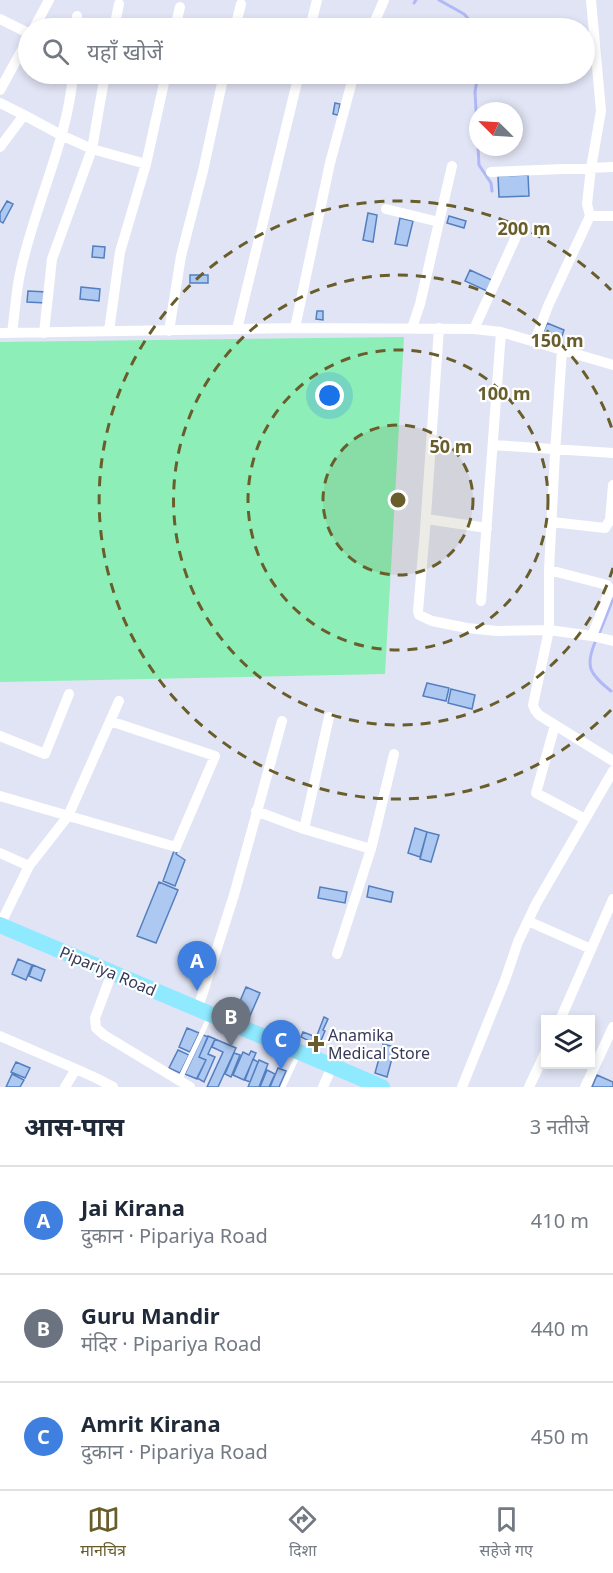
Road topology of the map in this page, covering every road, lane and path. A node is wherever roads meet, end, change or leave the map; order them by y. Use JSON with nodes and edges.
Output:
{"nodes":[{"id":1,"x":49,"y":0,"type":"edge"},
{"id":2,"x":317,"y":0,"type":"edge"},
{"id":3,"x":384,"y":0,"type":"edge"},
{"id":4,"x":591,"y":0,"type":"edge"},
{"id":5,"x":119,"y":4,"type":"dead end"},
{"id":6,"x":241,"y":4,"type":"dead end"},
{"id":7,"x":180,"y":7,"type":"dead end"},
{"id":8,"x":39,"y":18,"type":"edge"},
{"id":9,"x":116,"y":18,"type":"edge"},
{"id":10,"x":177,"y":18,"type":"edge"},
{"id":11,"x":238,"y":18,"type":"edge"},
{"id":12,"x":312,"y":18,"type":"edge"},
{"id":13,"x":376,"y":18,"type":"edge"},
{"id":14,"x":593,"y":18,"type":"edge"},
{"id":15,"x":0,"y":19,"type":"edge"},
{"id":16,"x":18,"y":28,"type":"edge"},
{"id":17,"x":595,"y":44,"type":"edge"},
{"id":18,"x":18,"y":57,"type":"edge"},
{"id":19,"x":72,"y":84,"type":"edge"},
{"id":20,"x":103,"y":84,"type":"edge"},
{"id":21,"x":164,"y":84,"type":"edge"},
{"id":22,"x":222,"y":84,"type":"edge"},
{"id":23,"x":297,"y":84,"type":"edge"},
{"id":24,"x":351,"y":84,"type":"edge"},
{"id":25,"x":0,"y":90,"type":"edge"},
{"id":26,"x":0,"y":103,"type":"edge"},
{"id":27,"x":24,"y":115,"type":"junction"},
{"id":28,"x":61,"y":135,"type":"junction"},
{"id":29,"x":0,"y":147,"type":"edge"},
{"id":30,"x":92,"y":149,"type":"junction"},
{"id":31,"x":146,"y":164,"type":"junction"},
{"id":32,"x":452,"y":166,"type":"dead end"},
{"id":33,"x":613,"y":167,"type":"edge"},
{"id":34,"x":591,"y":168,"type":"junction"},
{"id":35,"x":491,"y":172,"type":"dead end"},
{"id":36,"x":386,"y":209,"type":"dead end"},
{"id":37,"x":590,"y":216,"type":"junction"},
{"id":38,"x":613,"y":216,"type":"edge"},
{"id":39,"x":439,"y":222,"type":"junction"},
{"id":40,"x":519,"y":230,"type":"dead end"},
{"id":41,"x":295,"y":328,"type":"junction"},
{"id":42,"x":411,"y":328,"type":"junction"},
{"id":43,"x":439,"y":328,"type":"junction"},
{"id":44,"x":237,"y":329,"type":"junction"},
{"id":45,"x":474,"y":329,"type":"junction"},
{"id":46,"x":110,"y":331,"type":"junction"},
{"id":47,"x":169,"y":331,"type":"junction"},
{"id":48,"x":501,"y":332,"type":"junction"},
{"id":49,"x":0,"y":333,"type":"edge"},
{"id":50,"x":12,"y":333,"type":"junction"},
{"id":51,"x":45,"y":333,"type":"junction"},
{"id":52,"x":535,"y":341,"type":"junction"},
{"id":53,"x":562,"y":350,"type":"junction"},
{"id":54,"x":613,"y":365,"type":"edge"},
{"id":55,"x":493,"y":445,"type":"junction"},
{"id":56,"x":555,"y":449,"type":"junction"},
{"id":57,"x":613,"y":453,"type":"edge"},
{"id":58,"x":613,"y":485,"type":"edge"},
{"id":59,"x":426,"y":519,"type":"junction"},
{"id":60,"x":552,"y":522,"type":"junction"},
{"id":61,"x":487,"y":528,"type":"junction"},
{"id":62,"x":549,"y":570,"type":"junction"},
{"id":63,"x":481,"y":601,"type":"dead end"},
{"id":64,"x":549,"y":630,"type":"junction"},
{"id":65,"x":600,"y":638,"type":"edge"},
{"id":66,"x":69,"y":694,"type":"dead end"},
{"id":67,"x":119,"y":701,"type":"dead end"},
{"id":68,"x":329,"y":717,"type":"dead end"},
{"id":69,"x":282,"y":721,"type":"dead end"},
{"id":70,"x":110,"y":722,"type":"junction"},
{"id":71,"x":555,"y":724,"type":"junction"},
{"id":72,"x":0,"y":736,"type":"edge"},
{"id":73,"x":394,"y":754,"type":"dead end"},
{"id":74,"x":613,"y":761,"type":"edge"},
{"id":75,"x":613,"y":771,"type":"edge"},
{"id":76,"x":0,"y":796,"type":"edge"},
{"id":77,"x":256,"y":812,"type":"junction"},
{"id":78,"x":68,"y":816,"type":"junction"},
{"id":79,"x":585,"y":819,"type":"junction"},
{"id":80,"x":304,"y":829,"type":"junction"},
{"id":81,"x":371,"y":849,"type":"junction"},
{"id":82,"x":0,"y":853,"type":"edge"},
{"id":83,"x":29,"y":866,"type":"junction"},
{"id":84,"x":613,"y":899,"type":"edge"},
{"id":85,"x":528,"y":921,"type":"junction"},
{"id":86,"x":0,"y":925,"type":"edge"},
{"id":87,"x":0,"y":932,"type":"edge"},
{"id":88,"x":591,"y":949,"type":"junction"},
{"id":89,"x":337,"y":954,"type":"dead end"},
{"id":90,"x":110,"y":978,"type":"junction"},
{"id":91,"x":203,"y":1014,"type":"junction"},
{"id":92,"x":562,"y":1015,"type":"edge"},
{"id":93,"x":613,"y":1027,"type":"edge"},
{"id":94,"x":0,"y":1036,"type":"edge"},
{"id":95,"x":297,"y":1057,"type":"junction"},
{"id":96,"x":541,"y":1062,"type":"edge"},
{"id":97,"x":76,"y":1069,"type":"junction"},
{"id":98,"x":330,"y":1071,"type":"junction"},
{"id":99,"x":179,"y":1081,"type":"junction"},
{"id":100,"x":65,"y":1087,"type":"edge"},
{"id":101,"x":113,"y":1087,"type":"edge"},
{"id":102,"x":190,"y":1087,"type":"edge"},
{"id":103,"x":283,"y":1087,"type":"edge"},
{"id":104,"x":323,"y":1087,"type":"edge"},
{"id":105,"x":366,"y":1087,"type":"edge"},
{"id":106,"x":382,"y":1087,"type":"edge"},
{"id":107,"x":462,"y":1087,"type":"edge"},
{"id":108,"x":530,"y":1087,"type":"edge"},
{"id":109,"x":585,"y":1087,"type":"edge"}],
"edges":[{"from":1,"to":8,"type":"street"},
{"from":2,"to":12,"type":"street"},
{"from":3,"to":13,"type":"street"},
{"from":4,"to":14,"type":"street"},
{"from":5,"to":9,"type":"street"},
{"from":6,"to":11,"type":"street"},
{"from":7,"to":10,"type":"street"},
{"from":15,"to":16,"type":"street"},
{"from":17,"to":34,"type":"street"},
{"from":18,"to":25,"type":"street"},
{"from":19,"to":28,"type":"street"},
{"from":20,"to":30,"type":"street"},
{"from":21,"to":31,"type":"street"},
{"from":22,"to":47,"type":"street"},
{"from":23,"to":44,"type":"street"},
{"from":24,"to":41,"type":"street"},
{"from":26,"to":27,"type":"street"},
{"from":27,"to":28,"type":"street"},
{"from":27,"to":29,"type":"street"},
{"from":28,"to":30,"type":"street"},
{"from":28,"to":50,"type":"street"},
{"from":30,"to":31,"type":"street"},
{"from":30,"to":51,"type":"street"},
{"from":31,"to":46,"type":"street"},
{"from":32,"to":39,"type":"street"},
{"from":33,"to":34,"type":"street"},
{"from":34,"to":35,"type":"street"},
{"from":34,"to":37,"type":"street"},
{"from":36,"to":39,"type":"street"},
{"from":37,"to":38,"type":"street"},
{"from":37,"to":52,"type":"street"},
{"from":39,"to":42,"type":"street"},
{"from":40,"to":45,"type":"street"},
{"from":41,"to":42,"type":"street"},
{"from":41,"to":44,"type":"street"},
{"from":42,"to":43,"type":"street"},
{"from":43,"to":45,"type":"street"},
{"from":43,"to":59,"type":"street"},
{"from":44,"to":47,"type":"street"},
{"from":45,"to":48,"type":"street"},
{"from":46,"to":47,"type":"street"},
{"from":46,"to":51,"type":"street"},
{"from":48,"to":52,"type":"street"},
{"from":48,"to":55,"type":"street"},
{"from":49,"to":50,"type":"street"},
{"from":50,"to":51,"type":"street"},
{"from":52,"to":53,"type":"street"},
{"from":53,"to":54,"type":"street"},
{"from":53,"to":56,"type":"street"},
{"from":55,"to":56,"type":"street"},
{"from":55,"to":61,"type":"street"},
{"from":56,"to":57,"type":"street"},
{"from":56,"to":60,"type":"street"},
{"from":58,"to":60,"type":"street"},
{"from":59,"to":61,"type":"street"},
{"from":59,"to":64,"type":"street"},
{"from":60,"to":62,"type":"street"},
{"from":61,"to":63,"type":"street"},
{"from":62,"to":64,"type":"street"},
{"from":62,"to":65,"type":"street"},
{"from":64,"to":65,"type":"street"},
{"from":64,"to":71,"type":"street"},
{"from":66,"to":72,"type":"street"},
{"from":67,"to":70,"type":"street"},
{"from":68,"to":80,"type":"street"},
{"from":69,"to":77,"type":"street"},
{"from":70,"to":78,"type":"street"},
{"from":70,"to":78,"type":"street"},
{"from":71,"to":74,"type":"street"},
{"from":71,"to":79,"type":"street"},
{"from":73,"to":81,"type":"street"},
{"from":75,"to":79,"type":"street"},
{"from":76,"to":78,"type":"street"},
{"from":77,"to":80,"type":"street"},
{"from":77,"to":91,"type":"street"},
{"from":78,"to":83,"type":"street"},
{"from":79,"to":85,"type":"street"},
{"from":80,"to":81,"type":"street"},
{"from":81,"to":89,"type":"street"},
{"from":82,"to":83,"type":"street"},
{"from":83,"to":86,"type":"street"},
{"from":84,"to":88,"type":"street"},
{"from":85,"to":88,"type":"street"},
{"from":85,"to":107,"type":"street"},
{"from":86,"to":91,"type":"main road","name":"Pipariya Road"},
{"from":87,"to":90,"type":"main road","name":"Pipariya Road"},
{"from":88,"to":92,"type":"street"},
{"from":90,"to":91,"type":"main road","name":"Pipariya Road"},
{"from":90,"to":99,"type":"street"},
{"from":91,"to":95,"type":"main road","name":"Pipariya Road"},
{"from":91,"to":99,"type":"lane"},
{"from":91,"to":106,"type":"main road","name":"Pipariya Road"},
{"from":93,"to":109,"type":"street"},
{"from":94,"to":97,"type":"street"},
{"from":95,"to":98,"type":"main road","name":"Pipariya Road"},
{"from":95,"to":103,"type":"lane"},
{"from":96,"to":108,"type":"street"},
{"from":97,"to":100,"type":"street"},
{"from":97,"to":101,"type":"street"},
{"from":98,"to":104,"type":"street"},
{"from":98,"to":105,"type":"main road","name":"Pipariya Road"},
{"from":99,"to":102,"type":"street"}]}
